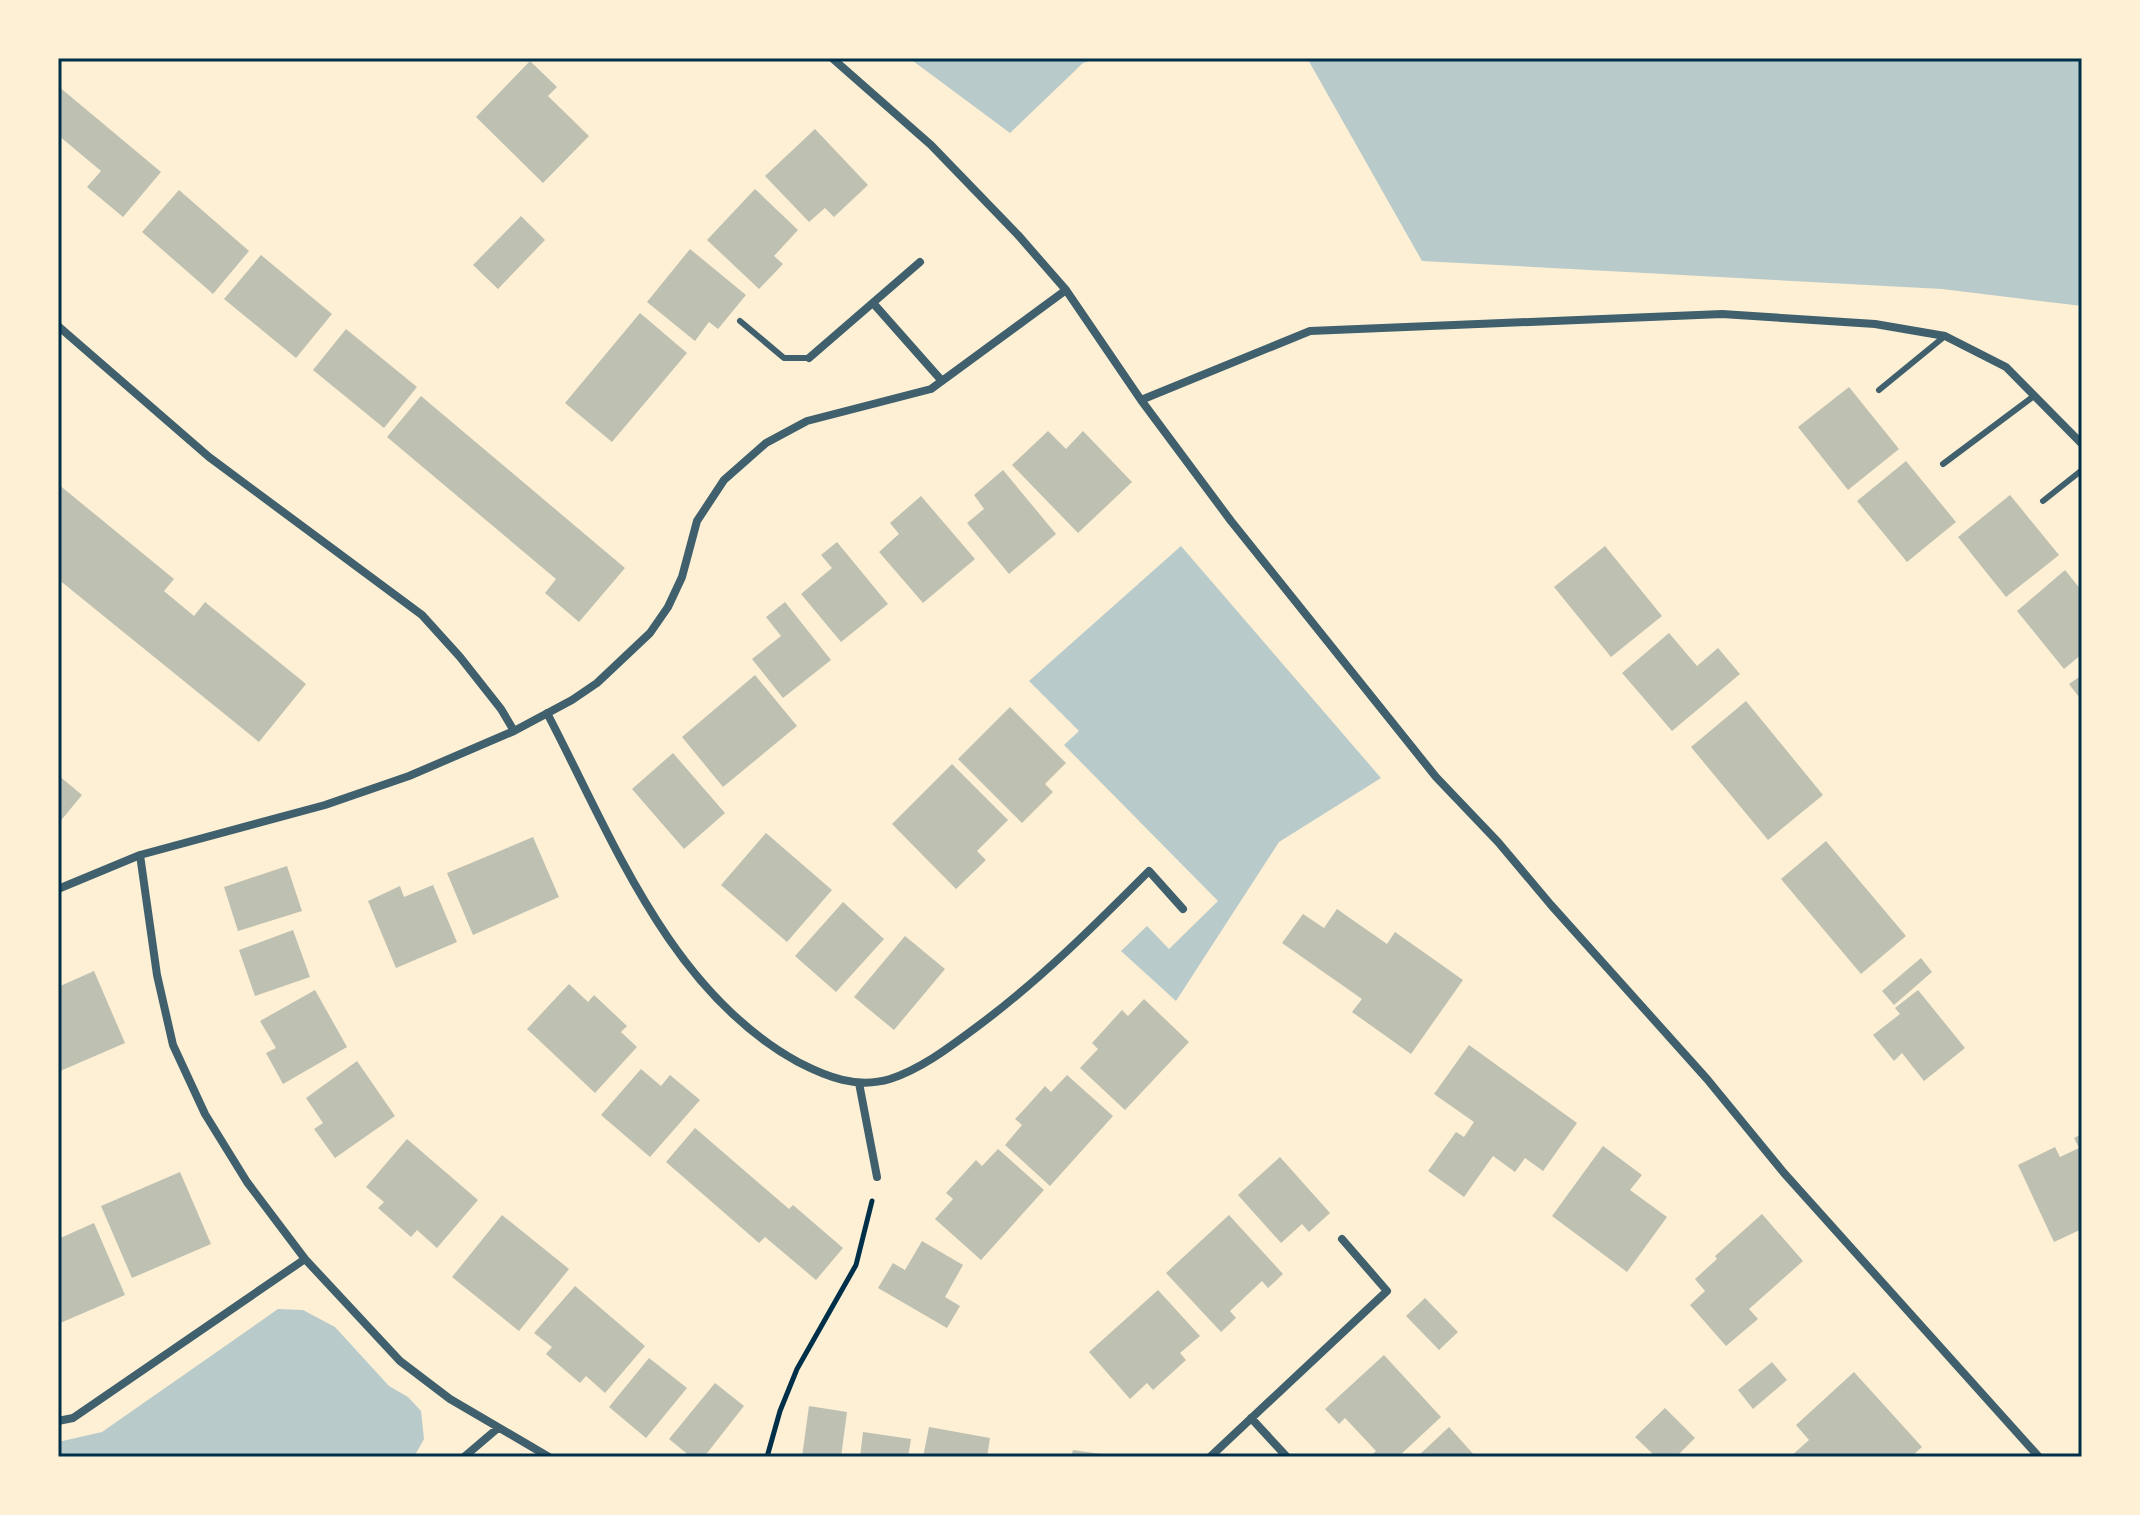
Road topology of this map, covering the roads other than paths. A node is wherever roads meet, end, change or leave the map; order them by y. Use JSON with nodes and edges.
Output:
{"nodes":[{"id":1,"x":832,"y":58,"type":"edge"},
{"id":2,"x":920,"y":262,"type":"dead end"},
{"id":3,"x":1066,"y":290,"type":"junction"},
{"id":4,"x":873,"y":303,"type":"junction"},
{"id":5,"x":740,"y":321,"type":"dead end"},
{"id":6,"x":58,"y":326,"type":"edge"},
{"id":7,"x":1945,"y":336,"type":"junction"},
{"id":8,"x":809,"y":358,"type":"joint"},
{"id":9,"x":942,"y":381,"type":"junction"},
{"id":10,"x":1879,"y":390,"type":"dead end"},
{"id":11,"x":2034,"y":396,"type":"junction"},
{"id":12,"x":1141,"y":400,"type":"junction"},
{"id":13,"x":2082,"y":444,"type":"edge"},
{"id":14,"x":1943,"y":464,"type":"dead end"},
{"id":15,"x":2082,"y":470,"type":"edge"},
{"id":16,"x":2043,"y":501,"type":"dead end"},
{"id":17,"x":547,"y":713,"type":"junction"},
{"id":18,"x":514,"y":731,"type":"junction"},
{"id":19,"x":140,"y":855,"type":"junction"},
{"id":20,"x":58,"y":889,"type":"edge"},
{"id":21,"x":1183,"y":909,"type":"dead end"},
{"id":22,"x":859,"y":1083,"type":"junction"},
{"id":23,"x":877,"y":1177,"type":"road end"},
{"id":24,"x":1342,"y":1239,"type":"dead end"},
{"id":25,"x":305,"y":1259,"type":"junction"},
{"id":26,"x":1251,"y":1418,"type":"junction"},
{"id":27,"x":58,"y":1421,"type":"edge"},
{"id":28,"x":498,"y":1428,"type":"junction"},
{"id":29,"x":464,"y":1457,"type":"edge"},
{"id":30,"x":549,"y":1457,"type":"edge"},
{"id":31,"x":1210,"y":1457,"type":"edge"},
{"id":32,"x":1287,"y":1457,"type":"edge"},
{"id":33,"x":2039,"y":1457,"type":"edge"}],
"edges":[{"from":1,"to":3,"type":"street"},
{"from":2,"to":4,"type":"street"},
{"from":3,"to":9,"type":"street"},
{"from":3,"to":12,"type":"street"},
{"from":4,"to":8,"type":"street"},
{"from":4,"to":9,"type":"street"},
{"from":5,"to":8,"type":"lane"},
{"from":6,"to":18,"type":"street"},
{"from":7,"to":10,"type":"lane"},
{"from":7,"to":11,"type":"street"},
{"from":7,"to":12,"type":"street"},
{"from":9,"to":17,"type":"street"},
{"from":11,"to":13,"type":"street"},
{"from":11,"to":14,"type":"lane"},
{"from":12,"to":33,"type":"street"},
{"from":15,"to":16,"type":"lane"},
{"from":17,"to":18,"type":"street"},
{"from":17,"to":22,"type":"street"},
{"from":18,"to":19,"type":"street"},
{"from":19,"to":20,"type":"street"},
{"from":19,"to":25,"type":"street"},
{"from":21,"to":22,"type":"street"},
{"from":22,"to":23,"type":"street"},
{"from":24,"to":26,"type":"street"},
{"from":25,"to":27,"type":"street"},
{"from":25,"to":28,"type":"street"},
{"from":26,"to":31,"type":"street"},
{"from":26,"to":32,"type":"street"},
{"from":28,"to":29,"type":"street"},
{"from":28,"to":30,"type":"street"}]}
